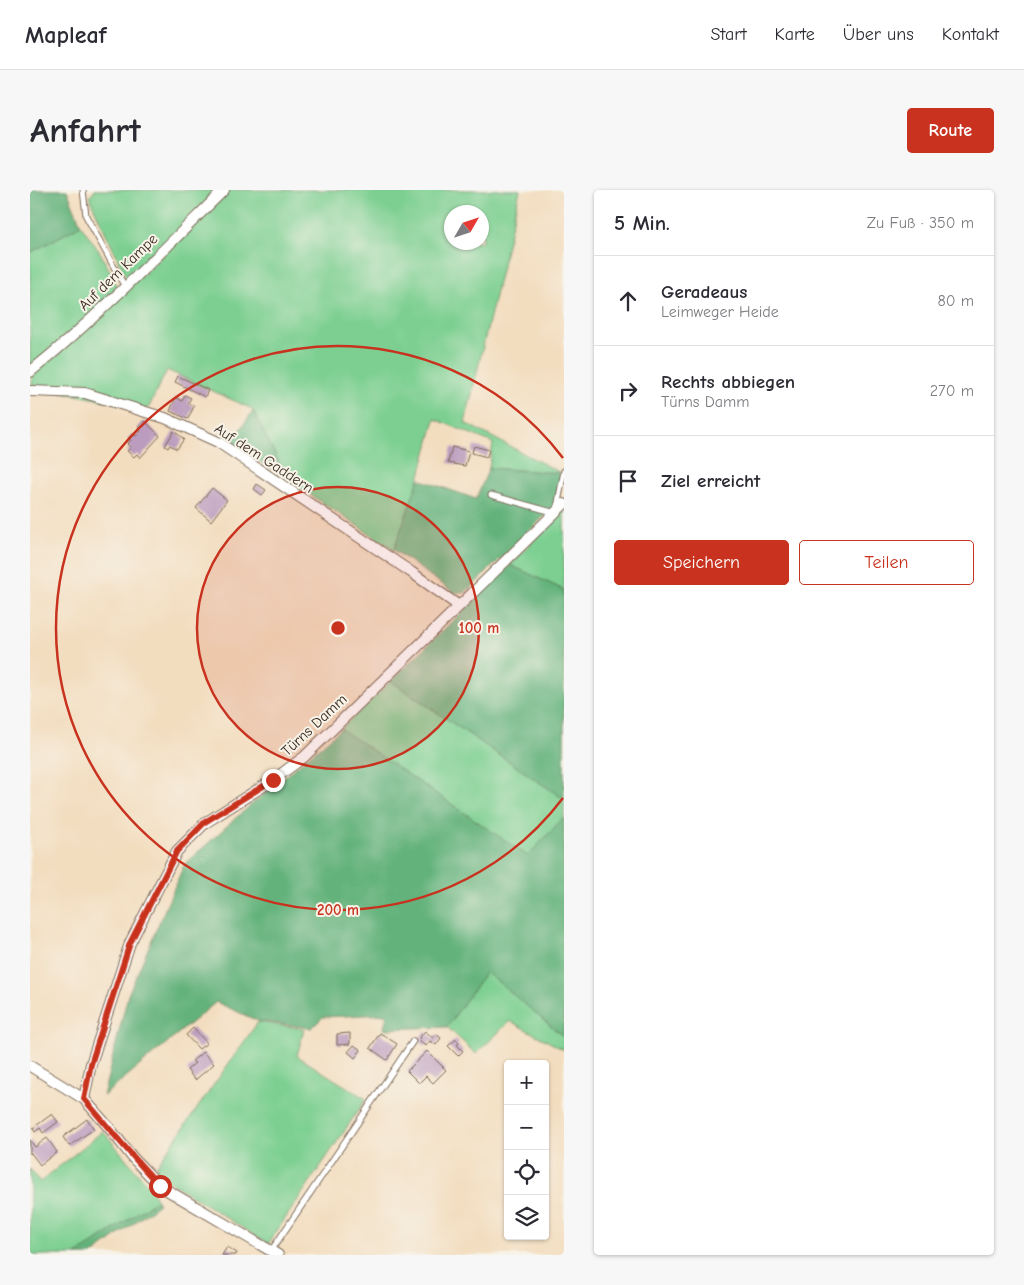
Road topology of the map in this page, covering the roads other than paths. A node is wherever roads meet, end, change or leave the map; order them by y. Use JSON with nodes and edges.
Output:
{"nodes":[{"id":1,"x":83,"y":190,"type":"edge"},
{"id":2,"x":224,"y":190,"type":"edge"},
{"id":3,"x":125,"y":287,"type":"junction"},
{"id":4,"x":30,"y":372,"type":"edge"},
{"id":5,"x":30,"y":391,"type":"edge"},
{"id":6,"x":564,"y":471,"type":"edge"},
{"id":7,"x":491,"y":495,"type":"dead end"},
{"id":8,"x":564,"y":504,"type":"edge"},
{"id":9,"x":556,"y":513,"type":"junction"},
{"id":10,"x":459,"y":606,"type":"junction"},
{"id":11,"x":413,"y":1041,"type":"dead end"},
{"id":12,"x":30,"y":1066,"type":"edge"},
{"id":13,"x":84,"y":1099,"type":"junction"},
{"id":14,"x":275,"y":1253,"type":"edge"}],
"edges":[{"from":1,"to":3,"type":"lane"},
{"from":2,"to":3,"type":"street","name":"Auf dem Kampe"},
{"from":3,"to":4,"type":"street","name":"Auf dem Kampe"},
{"from":5,"to":10,"type":"street","name":"Auf dem Gaddern"},
{"from":6,"to":9,"type":"lane"},
{"from":7,"to":9,"type":"lane"},
{"from":8,"to":9,"type":"street","name":"Türns Damm"},
{"from":9,"to":10,"type":"street","name":"Türns Damm"},
{"from":10,"to":13,"type":"street","name":"Türns Damm"},
{"from":11,"to":14,"type":"lane"},
{"from":12,"to":13,"type":"street"},
{"from":13,"to":14,"type":"street"}]}
